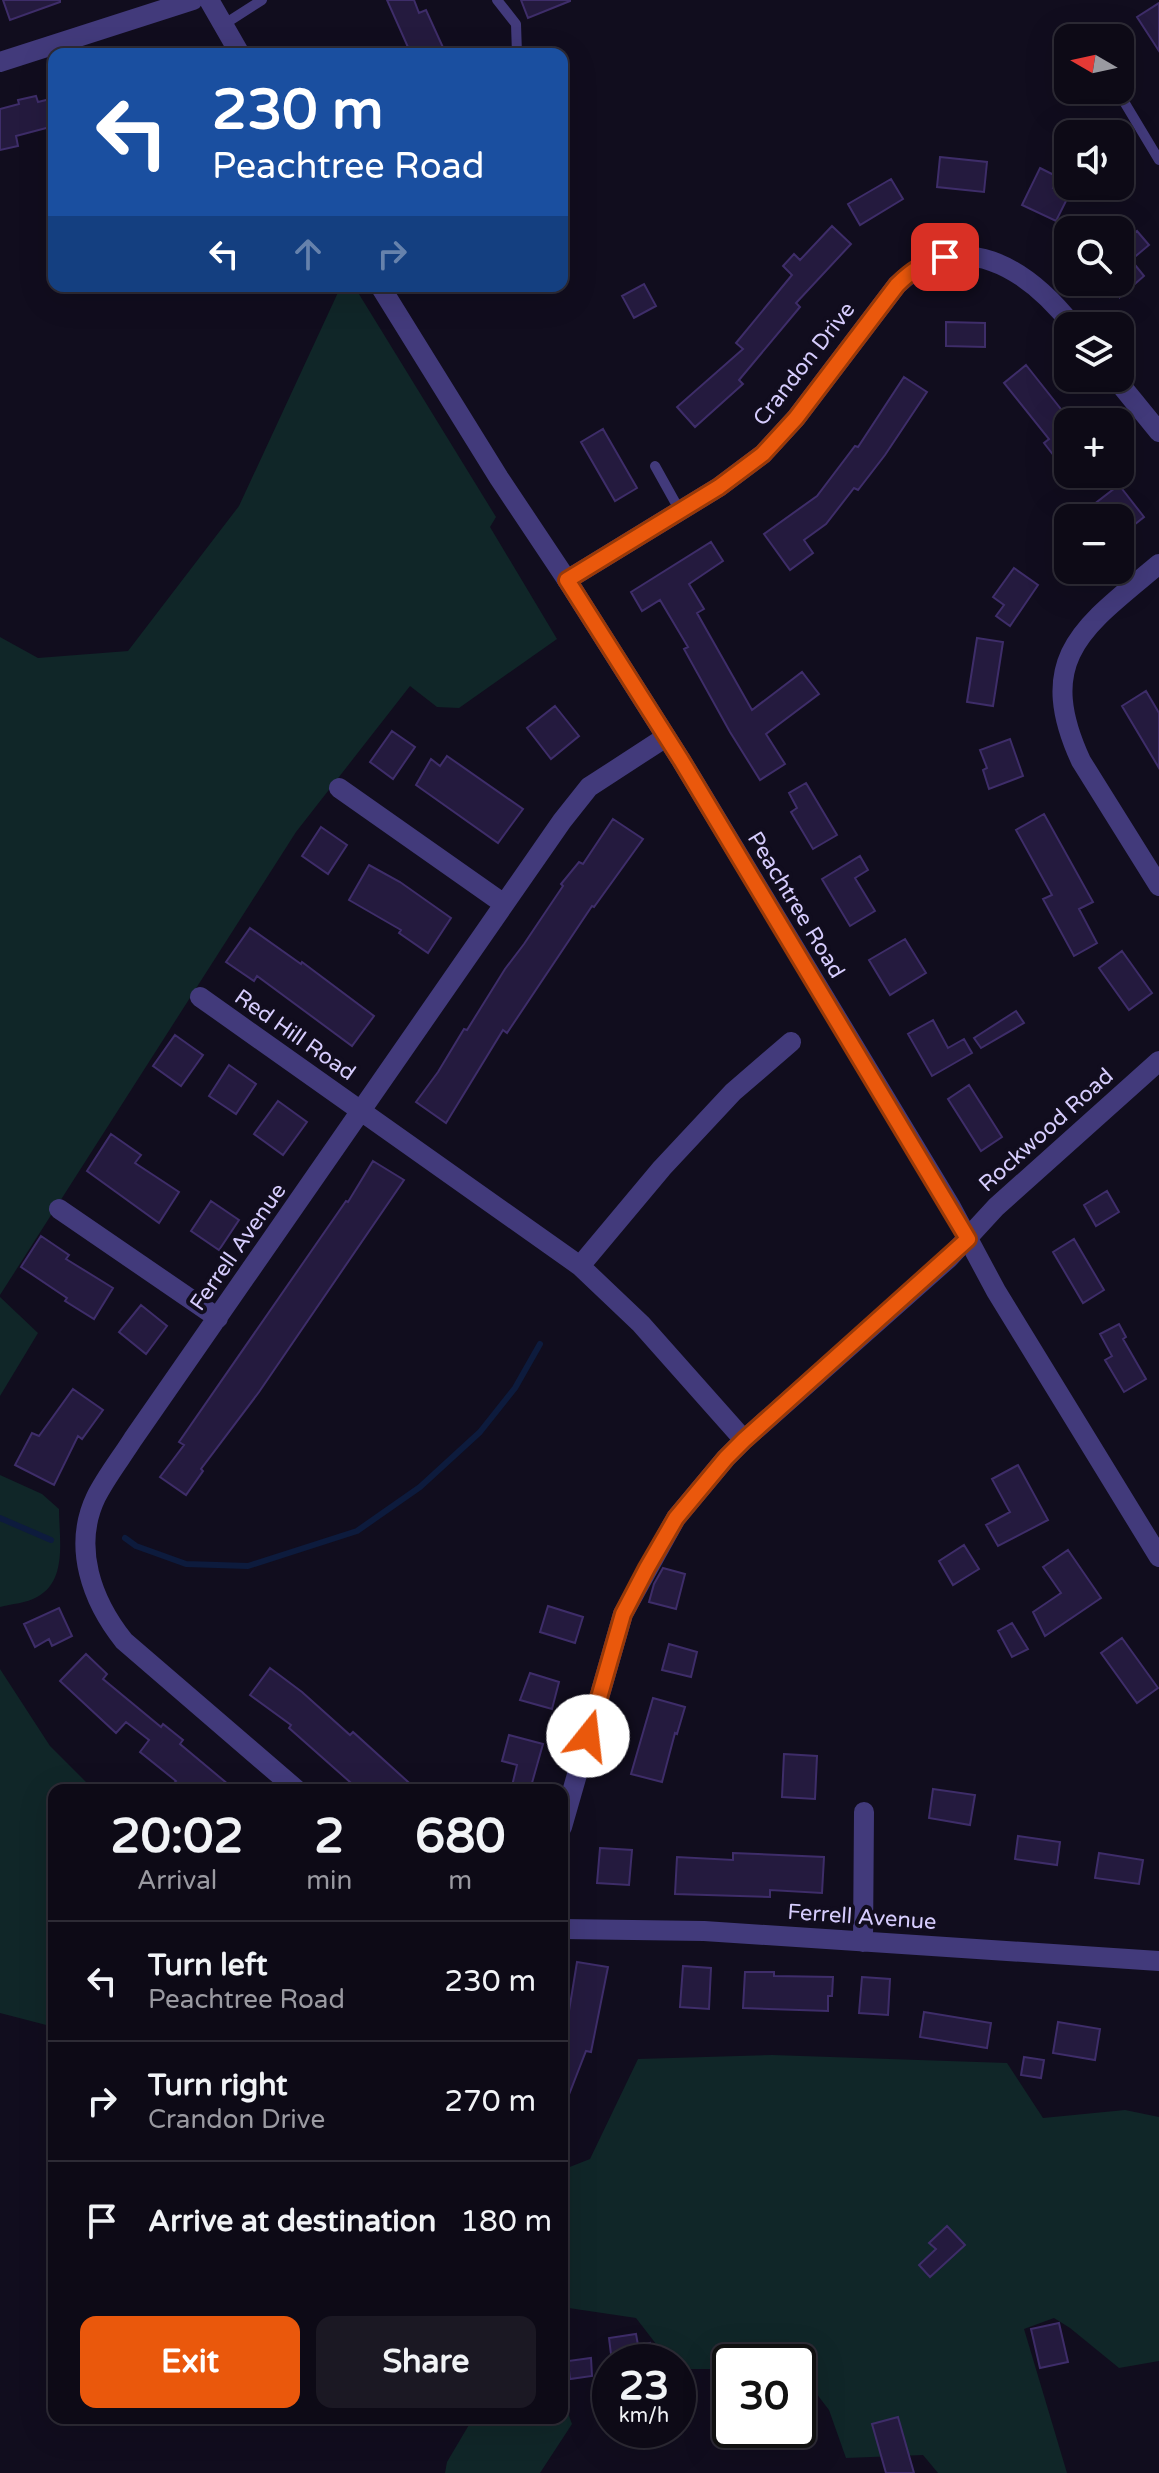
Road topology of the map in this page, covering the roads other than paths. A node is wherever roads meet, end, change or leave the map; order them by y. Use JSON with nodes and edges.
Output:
{"nodes":[{"id":1,"x":193,"y":0,"type":"edge"},
{"id":2,"x":209,"y":0,"type":"edge"},
{"id":3,"x":262,"y":0,"type":"edge"},
{"id":4,"x":497,"y":0,"type":"edge"},
{"id":5,"x":223,"y":25,"type":"junction"},
{"id":6,"x":236,"y":48,"type":"edge"},
{"id":7,"x":517,"y":48,"type":"edge"},
{"id":8,"x":0,"y":62,"type":"edge"},
{"id":9,"x":1125,"y":104,"type":"edge"},
{"id":10,"x":1159,"y":160,"type":"edge"},
{"id":11,"x":384,"y":292,"type":"edge"},
{"id":12,"x":1061,"y":312,"type":"edge"},
{"id":13,"x":1126,"y":392,"type":"edge"},
{"id":14,"x":1159,"y":432,"type":"edge"},
{"id":15,"x":655,"y":466,"type":"dead end"},
{"id":16,"x":680,"y":511,"type":"junction"},
{"id":17,"x":1159,"y":564,"type":"edge"},
{"id":18,"x":567,"y":580,"type":"junction"},
{"id":19,"x":666,"y":737,"type":"junction"},
{"id":20,"x":339,"y":788,"type":"dead end"},
{"id":21,"x":1159,"y":886,"type":"edge"},
{"id":22,"x":504,"y":904,"type":"junction"},
{"id":23,"x":200,"y":997,"type":"dead end"},
{"id":24,"x":791,"y":1042,"type":"dead end"},
{"id":25,"x":1159,"y":1061,"type":"edge"},
{"id":26,"x":363,"y":1111,"type":"junction"},
{"id":27,"x":59,"y":1209,"type":"dead end"},
{"id":28,"x":968,"y":1239,"type":"junction"},
{"id":29,"x":580,"y":1266,"type":"junction"},
{"id":30,"x":218,"y":1318,"type":"junction"},
{"id":31,"x":744,"y":1440,"type":"junction"},
{"id":32,"x":1159,"y":1557,"type":"edge"},
{"id":33,"x":290,"y":1784,"type":"edge"},
{"id":34,"x":568,"y":1806,"type":"edge"},
{"id":35,"x":864,"y":1812,"type":"dead end"},
{"id":36,"x":568,"y":1929,"type":"edge"},
{"id":37,"x":863,"y":1942,"type":"junction"},
{"id":38,"x":1159,"y":1961,"type":"edge"}],
"edges":[{"from":1,"to":8,"type":"street"},
{"from":2,"to":5,"type":"street"},
{"from":3,"to":5,"type":"lane"},
{"from":4,"to":7,"type":"lane"},
{"from":5,"to":6,"type":"street"},
{"from":9,"to":10,"type":"lane"},
{"from":11,"to":18,"type":"street","name":"Peachtree Road"},
{"from":12,"to":16,"type":"street","name":"Crandon Drive"},
{"from":13,"to":14,"type":"street"},
{"from":15,"to":16,"type":"lane"},
{"from":16,"to":18,"type":"street","name":"Crandon Drive"},
{"from":17,"to":21,"type":"street"},
{"from":18,"to":19,"type":"street","name":"Peachtree Road"},
{"from":19,"to":22,"type":"street","name":"Ferrell Avenue"},
{"from":19,"to":28,"type":"street","name":"Peachtree Road"},
{"from":20,"to":22,"type":"street"},
{"from":22,"to":26,"type":"street","name":"Ferrell Avenue"},
{"from":23,"to":26,"type":"street","name":"Red Hill Road"},
{"from":24,"to":29,"type":"street"},
{"from":25,"to":28,"type":"street","name":"Rockwood Road"},
{"from":26,"to":29,"type":"street","name":"Red Hill Road"},
{"from":26,"to":30,"type":"street","name":"Ferrell Avenue"},
{"from":27,"to":30,"type":"street"},
{"from":28,"to":31,"type":"street","name":"Rockwood Road"},
{"from":28,"to":32,"type":"street","name":"Peachtree Road"},
{"from":29,"to":31,"type":"street","name":"Red Hill Road"},
{"from":30,"to":33,"type":"street","name":"Ferrell Avenue"},
{"from":31,"to":34,"type":"street","name":"Rockwood Road"},
{"from":35,"to":37,"type":"street"},
{"from":36,"to":37,"type":"street","name":"Ferrell Avenue"},
{"from":37,"to":38,"type":"street","name":"Ferrell Avenue"}]}
